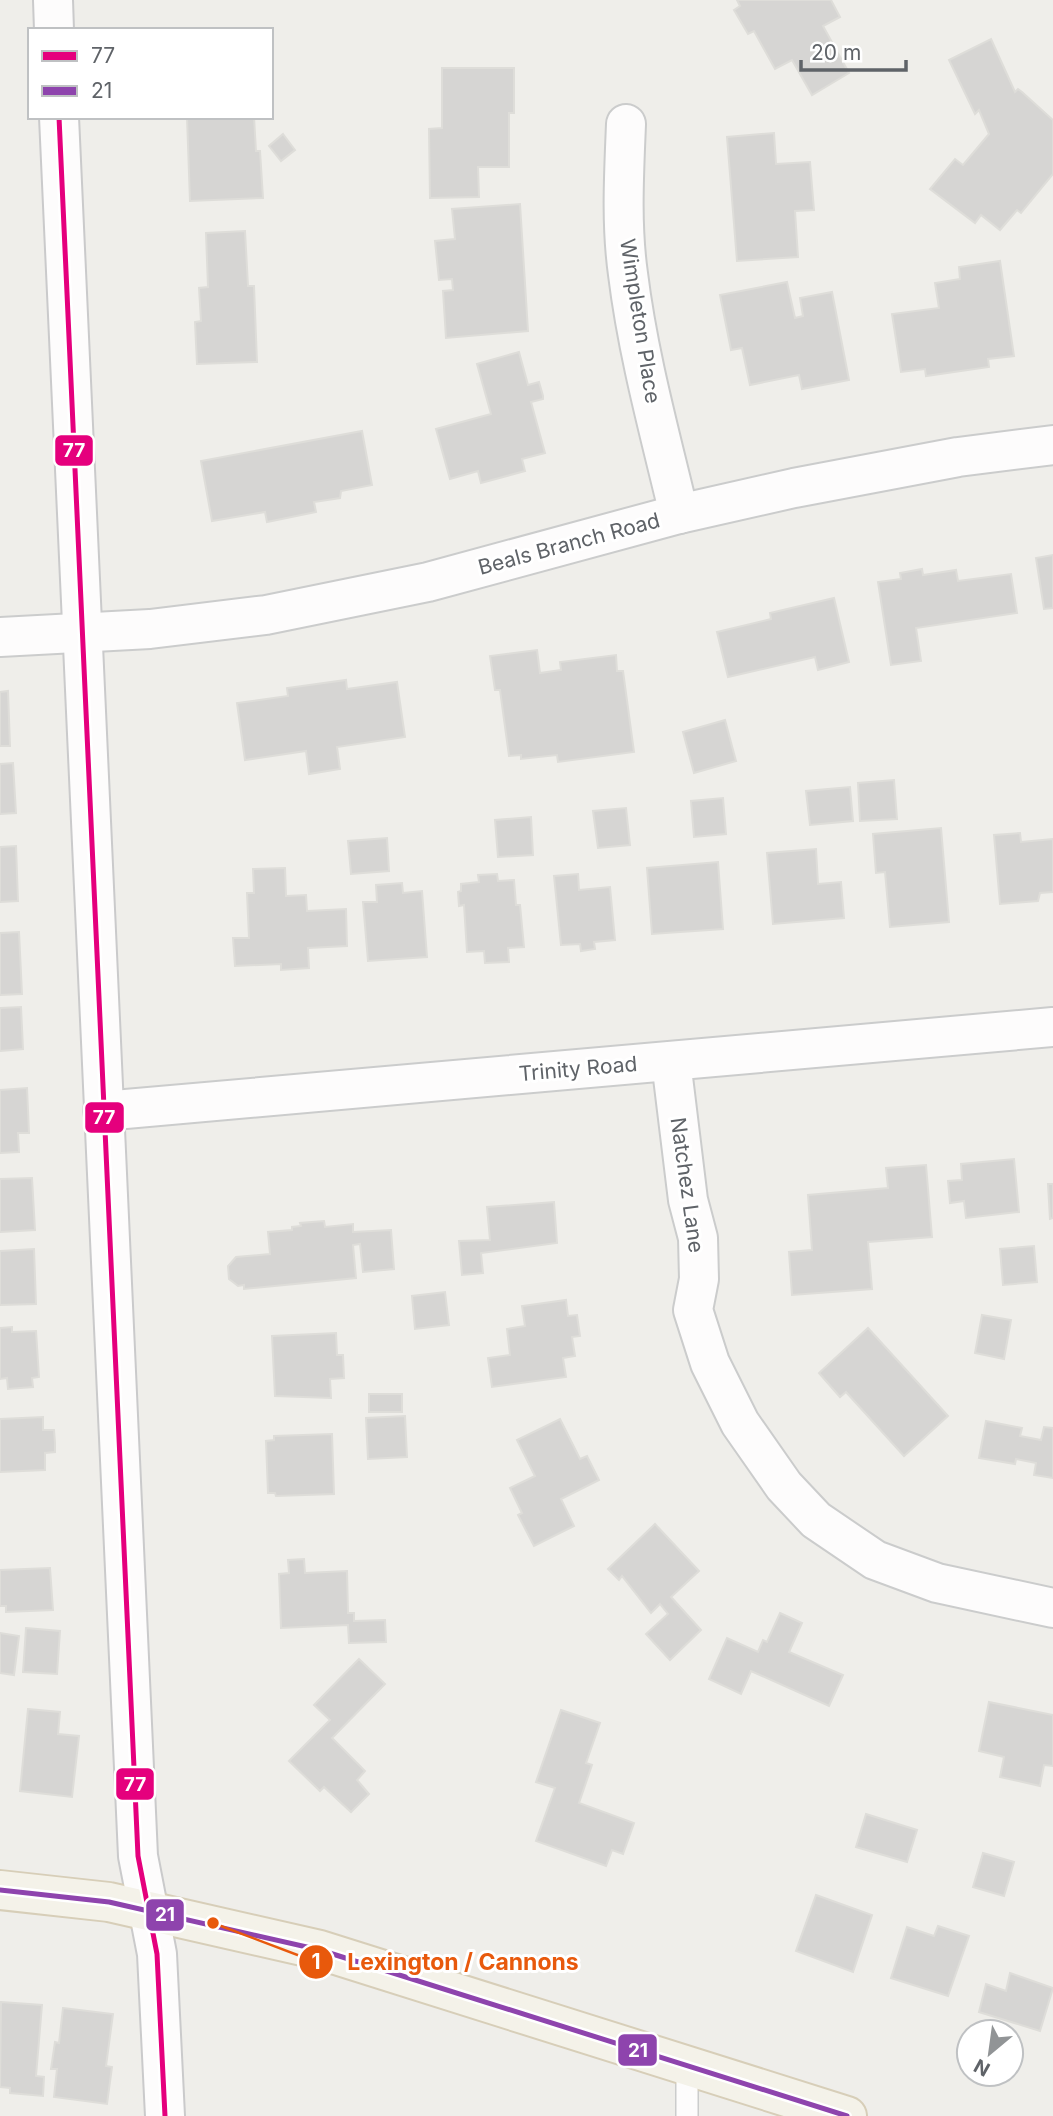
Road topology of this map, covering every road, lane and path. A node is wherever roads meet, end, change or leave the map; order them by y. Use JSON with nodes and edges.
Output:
{"nodes":[{"id":1,"x":53,"y":0,"type":"edge"},
{"id":2,"x":54,"y":28,"type":"edge"},
{"id":3,"x":59,"y":119,"type":"edge"},
{"id":4,"x":626,"y":124,"type":"dead end"},
{"id":5,"x":1053,"y":444,"type":"edge"},
{"id":6,"x":679,"y":514,"type":"junction"},
{"id":7,"x":84,"y":634,"type":"junction"},
{"id":8,"x":0,"y":637,"type":"edge"},
{"id":9,"x":1053,"y":1027,"type":"edge"},
{"id":10,"x":671,"y":1061,"type":"junction"},
{"id":11,"x":103,"y":1111,"type":"junction"},
{"id":12,"x":1053,"y":1608,"type":"edge"},
{"id":13,"x":0,"y":1890,"type":"edge"},
{"id":14,"x":149,"y":1910,"type":"junction"},
{"id":15,"x":688,"y":2065,"type":"junction"},
{"id":16,"x":165,"y":2116,"type":"edge"},
{"id":17,"x":687,"y":2116,"type":"edge"},
{"id":18,"x":847,"y":2116,"type":"edge"}],
"edges":[{"from":1,"to":2,"type":"street"},
{"from":3,"to":7,"type":"street"},
{"from":4,"to":6,"type":"street","name":"Wimpleton Place"},
{"from":5,"to":6,"type":"street","name":"Beals Branch Road"},
{"from":6,"to":7,"type":"street","name":"Beals Branch Road"},
{"from":7,"to":8,"type":"street","name":"Beals Branch Road"},
{"from":7,"to":11,"type":"street"},
{"from":9,"to":10,"type":"street","name":"Trinity Road"},
{"from":10,"to":11,"type":"street","name":"Trinity Road"},
{"from":10,"to":12,"type":"street","name":"Natchez Lane"},
{"from":11,"to":14,"type":"street"},
{"from":13,"to":14,"type":"main road"},
{"from":14,"to":15,"type":"main road"},
{"from":14,"to":16,"type":"street"},
{"from":15,"to":17,"type":"lane"},
{"from":15,"to":18,"type":"main road"}]}
